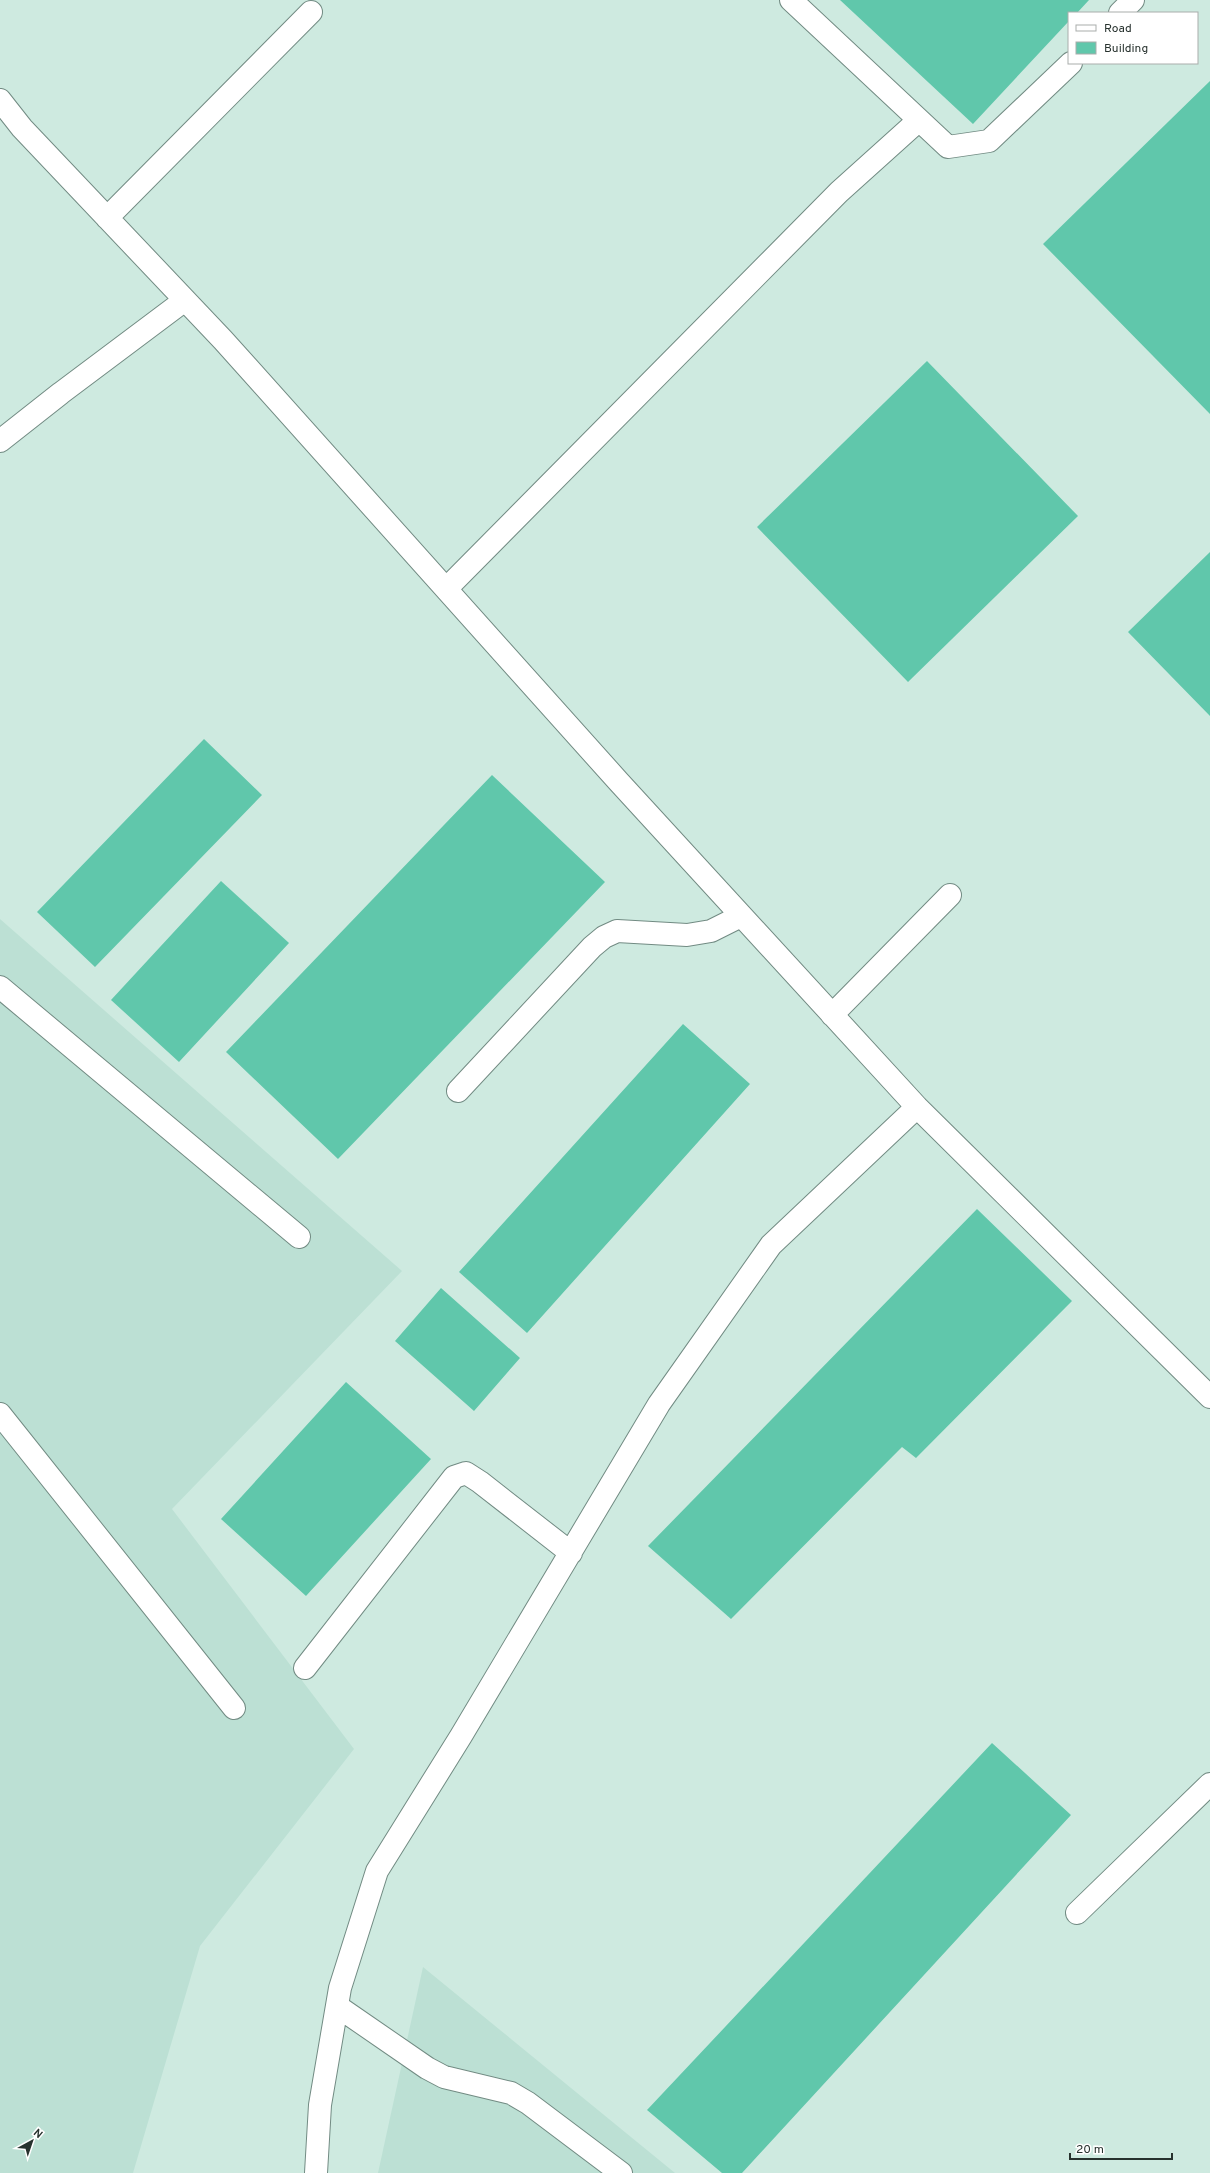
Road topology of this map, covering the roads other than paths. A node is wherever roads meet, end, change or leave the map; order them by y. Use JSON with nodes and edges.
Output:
{"nodes":[{"id":1,"x":791,"y":0,"type":"edge"},
{"id":2,"x":1133,"y":0,"type":"edge"},
{"id":3,"x":311,"y":12,"type":"dead end"},
{"id":4,"x":1121,"y":12,"type":"edge"},
{"id":5,"x":1070,"y":64,"type":"edge"},
{"id":6,"x":0,"y":100,"type":"edge"},
{"id":7,"x":918,"y":120,"type":"junction"},
{"id":8,"x":107,"y":218,"type":"junction"},
{"id":9,"x":185,"y":300,"type":"junction"},
{"id":10,"x":0,"y":441,"type":"edge"},
{"id":11,"x":447,"y":588,"type":"junction"},
{"id":12,"x":950,"y":895,"type":"dead end"},
{"id":13,"x":741,"y":916,"type":"junction"},
{"id":14,"x":0,"y":987,"type":"edge"},
{"id":15,"x":832,"y":1015,"type":"junction"},
{"id":16,"x":458,"y":1091,"type":"dead end"},
{"id":17,"x":916,"y":1107,"type":"junction"},
{"id":18,"x":299,"y":1238,"type":"dead end"},
{"id":19,"x":1210,"y":1397,"type":"edge"},
{"id":20,"x":0,"y":1414,"type":"edge"},
{"id":21,"x":571,"y":1553,"type":"junction"},
{"id":22,"x":305,"y":1668,"type":"dead end"},
{"id":23,"x":234,"y":1708,"type":"dead end"},
{"id":24,"x":1210,"y":1784,"type":"edge"},
{"id":25,"x":1077,"y":1913,"type":"dead end"},
{"id":26,"x":337,"y":2006,"type":"junction"},
{"id":27,"x":316,"y":2173,"type":"edge"},
{"id":28,"x":621,"y":2173,"type":"edge"}],
"edges":[{"from":1,"to":7,"type":"street"},
{"from":2,"to":4,"type":"street"},
{"from":3,"to":8,"type":"street"},
{"from":5,"to":7,"type":"street"},
{"from":6,"to":8,"type":"street"},
{"from":7,"to":11,"type":"street"},
{"from":8,"to":9,"type":"street"},
{"from":9,"to":10,"type":"street"},
{"from":9,"to":11,"type":"street"},
{"from":11,"to":13,"type":"street"},
{"from":12,"to":15,"type":"street"},
{"from":13,"to":15,"type":"street"},
{"from":13,"to":16,"type":"street"},
{"from":14,"to":18,"type":"street"},
{"from":15,"to":17,"type":"street"},
{"from":17,"to":19,"type":"street"},
{"from":17,"to":21,"type":"street"},
{"from":20,"to":23,"type":"street"},
{"from":21,"to":22,"type":"street"},
{"from":21,"to":26,"type":"street"},
{"from":24,"to":25,"type":"street"},
{"from":26,"to":27,"type":"street"},
{"from":26,"to":28,"type":"street"}]}
